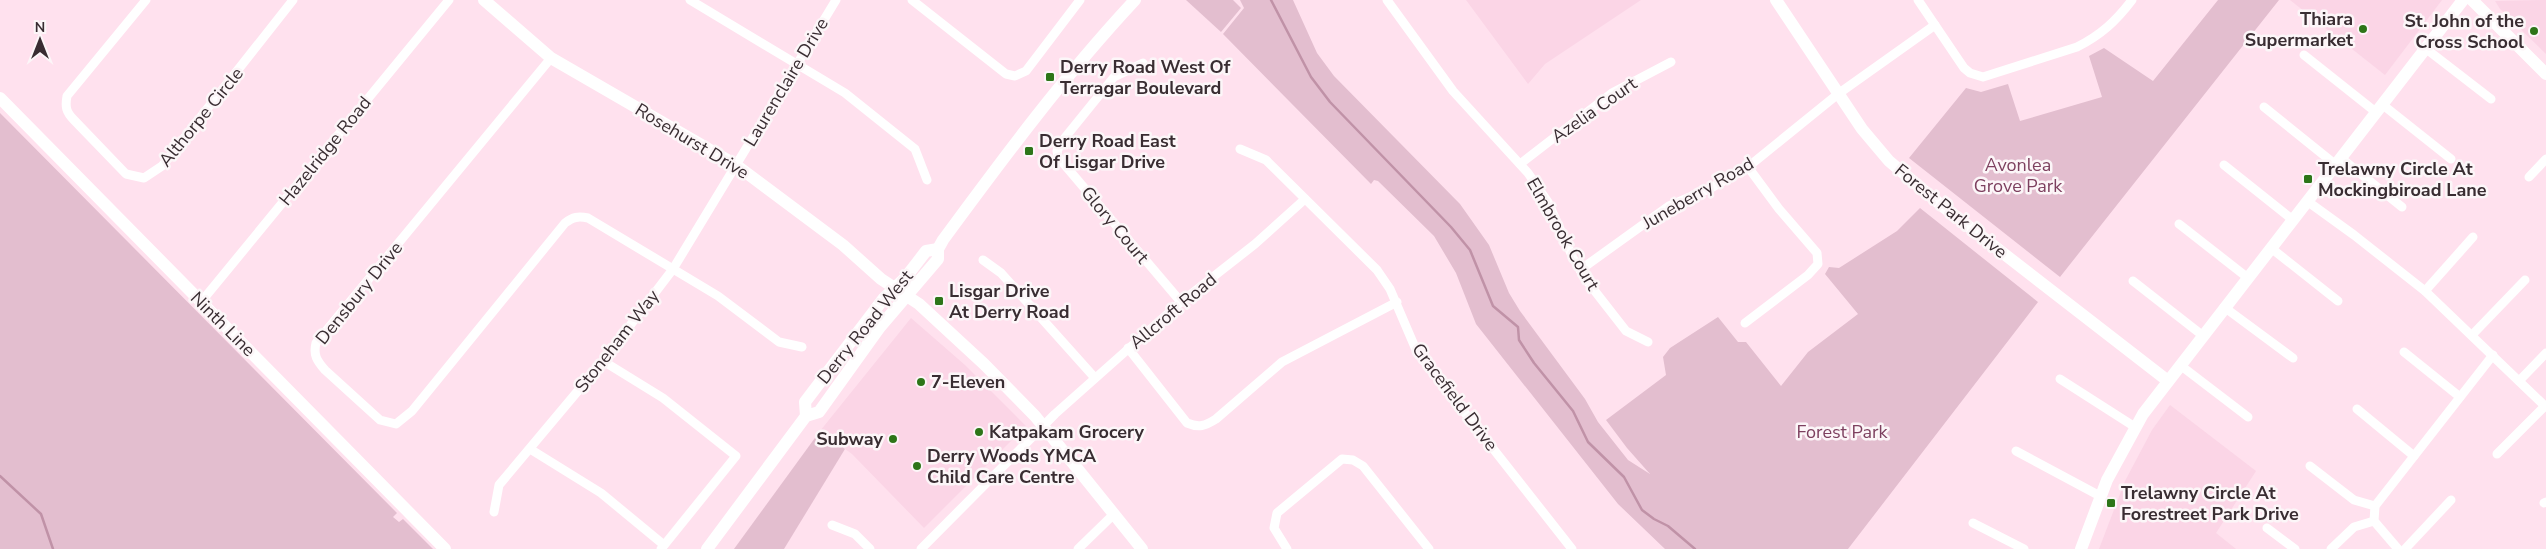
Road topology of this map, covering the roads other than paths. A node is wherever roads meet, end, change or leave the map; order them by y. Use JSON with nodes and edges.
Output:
{"nodes":[{"id":1,"x":146,"y":0,"type":"edge"},
{"id":2,"x":293,"y":0,"type":"edge"},
{"id":3,"x":449,"y":0,"type":"edge"},
{"id":4,"x":484,"y":0,"type":"edge"},
{"id":5,"x":690,"y":0,"type":"edge"},
{"id":6,"x":836,"y":0,"type":"edge"},
{"id":7,"x":912,"y":0,"type":"edge"},
{"id":8,"x":1080,"y":0,"type":"edge"},
{"id":9,"x":1135,"y":0,"type":"edge"},
{"id":10,"x":1387,"y":0,"type":"edge"},
{"id":11,"x":1776,"y":0,"type":"edge"},
{"id":12,"x":1918,"y":0,"type":"edge"},
{"id":13,"x":2132,"y":0,"type":"edge"},
{"id":14,"x":2462,"y":0,"type":"edge"},
{"id":15,"x":2472,"y":0,"type":"edge"},
{"id":16,"x":1935,"y":25,"type":"junction"},
{"id":17,"x":2424,"y":48,"type":"junction"},
{"id":18,"x":2304,"y":55,"type":"dead end"},
{"id":19,"x":551,"y":58,"type":"junction"},
{"id":20,"x":1671,"y":62,"type":"dead end"},
{"id":21,"x":1143,"y":63,"type":"dead end"},
{"id":22,"x":797,"y":64,"type":"junction"},
{"id":23,"x":2546,"y":74,"type":"edge"},
{"id":24,"x":1838,"y":94,"type":"junction"},
{"id":25,"x":0,"y":98,"type":"edge"},
{"id":26,"x":2491,"y":99,"type":"dead end"},
{"id":27,"x":2264,"y":107,"type":"dead end"},
{"id":28,"x":2380,"y":109,"type":"junction"},
{"id":29,"x":1240,"y":149,"type":"dead end"},
{"id":30,"x":2451,"y":159,"type":"dead end"},
{"id":31,"x":2546,"y":160,"type":"edge"},
{"id":32,"x":2338,"y":162,"type":"junction"},
{"id":33,"x":1520,"y":164,"type":"junction"},
{"id":34,"x":736,"y":165,"type":"junction"},
{"id":35,"x":2224,"y":166,"type":"dead end"},
{"id":36,"x":1748,"y":167,"type":"junction"},
{"id":37,"x":2529,"y":177,"type":"dead end"},
{"id":38,"x":927,"y":180,"type":"dead end"},
{"id":39,"x":1305,"y":199,"type":"junction"},
{"id":40,"x":2307,"y":201,"type":"junction"},
{"id":41,"x":2402,"y":207,"type":"dead end"},
{"id":42,"x":2293,"y":220,"type":"junction"},
{"id":43,"x":2179,"y":224,"type":"dead end"},
{"id":44,"x":2473,"y":237,"type":"dead end"},
{"id":45,"x":938,"y":248,"type":"junction"},
{"id":46,"x":2270,"y":248,"type":"junction"},
{"id":47,"x":983,"y":260,"type":"dead end"},
{"id":48,"x":673,"y":269,"type":"junction"},
{"id":49,"x":1580,"y":270,"type":"junction"},
{"id":50,"x":2248,"y":278,"type":"junction"},
{"id":51,"x":2525,"y":280,"type":"dead end"},
{"id":52,"x":2133,"y":281,"type":"dead end"},
{"id":53,"x":895,"y":288,"type":"junction"},
{"id":54,"x":2425,"y":291,"type":"junction"},
{"id":55,"x":908,"y":296,"type":"junction"},
{"id":56,"x":2338,"y":301,"type":"dead end"},
{"id":57,"x":201,"y":302,"type":"junction"},
{"id":58,"x":1181,"y":302,"type":"junction"},
{"id":59,"x":1397,"y":302,"type":"junction"},
{"id":60,"x":2224,"y":307,"type":"junction"},
{"id":61,"x":1745,"y":323,"type":"dead end"},
{"id":62,"x":2473,"y":334,"type":"junction"},
{"id":63,"x":2202,"y":335,"type":"junction"},
{"id":64,"x":1648,"y":342,"type":"dead end"},
{"id":65,"x":802,"y":347,"type":"dead end"},
{"id":66,"x":1128,"y":348,"type":"junction"},
{"id":67,"x":2404,"y":352,"type":"dead end"},
{"id":68,"x":2546,"y":353,"type":"edge"},
{"id":69,"x":2493,"y":355,"type":"junction"},
{"id":70,"x":2293,"y":358,"type":"dead end"},
{"id":71,"x":603,"y":360,"type":"junction"},
{"id":72,"x":2180,"y":365,"type":"junction"},
{"id":73,"x":1095,"y":378,"type":"junction"},
{"id":74,"x":2060,"y":379,"type":"dead end"},
{"id":75,"x":2519,"y":380,"type":"junction"},
{"id":76,"x":2168,"y":381,"type":"junction"},
{"id":77,"x":2460,"y":397,"type":"junction"},
{"id":78,"x":2546,"y":406,"type":"edge"},
{"id":79,"x":2357,"y":409,"type":"dead end"},
{"id":80,"x":806,"y":416,"type":"junction"},
{"id":81,"x":2248,"y":417,"type":"dead end"},
{"id":82,"x":1044,"y":426,"type":"junction"},
{"id":83,"x":2135,"y":427,"type":"junction"},
{"id":84,"x":530,"y":450,"type":"junction"},
{"id":85,"x":2016,"y":451,"type":"dead end"},
{"id":86,"x":2497,"y":454,"type":"dead end"},
{"id":87,"x":2414,"y":456,"type":"junction"},
{"id":88,"x":2310,"y":466,"type":"dead end"},
{"id":89,"x":2100,"y":496,"type":"junction"},
{"id":90,"x":2450,"y":500,"type":"dead end"},
{"id":91,"x":2375,"y":506,"type":"junction"},
{"id":92,"x":494,"y":512,"type":"dead end"},
{"id":93,"x":1114,"y":514,"type":"junction"},
{"id":94,"x":2374,"y":521,"type":"junction"},
{"id":95,"x":1974,"y":523,"type":"dead end"},
{"id":96,"x":832,"y":525,"type":"dead end"},
{"id":97,"x":2267,"y":528,"type":"dead end"},
{"id":98,"x":662,"y":547,"type":"edge"},
{"id":99,"x":2392,"y":547,"type":"edge"},
{"id":100,"x":445,"y":549,"type":"edge"},
{"id":101,"x":707,"y":549,"type":"edge"},
{"id":102,"x":870,"y":549,"type":"edge"},
{"id":103,"x":921,"y":549,"type":"edge"},
{"id":104,"x":1078,"y":549,"type":"edge"},
{"id":105,"x":1142,"y":549,"type":"edge"},
{"id":106,"x":1287,"y":549,"type":"edge"},
{"id":107,"x":1429,"y":549,"type":"edge"},
{"id":108,"x":1572,"y":549,"type":"edge"},
{"id":109,"x":2024,"y":549,"type":"edge"},
{"id":110,"x":2081,"y":549,"type":"edge"},
{"id":111,"x":2295,"y":549,"type":"edge"},
{"id":112,"x":2331,"y":549,"type":"edge"},
{"id":113,"x":2405,"y":549,"type":"edge"}],
"edges":[{"from":1,"to":2,"type":"street","name":"Althorpe Circle"},
{"from":3,"to":57,"type":"street","name":"Hazelridge Road"},
{"from":4,"to":19,"type":"street","name":"Rosehurst Drive"},
{"from":5,"to":22,"type":"street"},
{"from":6,"to":22,"type":"street","name":"Laurenclaire Drive"},
{"from":7,"to":8,"type":"street"},
{"from":9,"to":45,"type":"street","name":"Derry Road West"},
{"from":10,"to":33,"type":"street","name":"Elmbrook Court"},
{"from":11,"to":24,"type":"street","name":"Forest Park Drive"},
{"from":12,"to":16,"type":"street"},
{"from":13,"to":16,"type":"street"},
{"from":14,"to":17,"type":"street"},
{"from":15,"to":23,"type":"street"},
{"from":16,"to":24,"type":"street","name":"Juneberry Road"},
{"from":17,"to":26,"type":"street"},
{"from":17,"to":28,"type":"street"},
{"from":18,"to":28,"type":"street"},
{"from":19,"to":34,"type":"street","name":"Rosehurst Drive"},
{"from":19,"to":48,"type":"street","name":"Densbury Drive"},
{"from":20,"to":33,"type":"street","name":"Azelia Court"},
{"from":21,"to":58,"type":"street","name":"Glory Court"},
{"from":22,"to":34,"type":"street","name":"Laurenclaire Drive"},
{"from":22,"to":38,"type":"street"},
{"from":24,"to":36,"type":"street","name":"Juneberry Road"},
{"from":24,"to":76,"type":"street","name":"Forest Park Drive"},
{"from":25,"to":57,"type":"street","name":"Ninth Line"},
{"from":27,"to":32,"type":"street"},
{"from":28,"to":30,"type":"street"},
{"from":28,"to":32,"type":"street"},
{"from":29,"to":39,"type":"street","name":"Gracefield Drive"},
{"from":31,"to":37,"type":"street"},
{"from":32,"to":40,"type":"street"},
{"from":32,"to":41,"type":"street"},
{"from":33,"to":49,"type":"street","name":"Elmbrook Court"},
{"from":34,"to":48,"type":"street","name":"Stoneham Way"},
{"from":34,"to":53,"type":"street","name":"Rosehurst Drive"},
{"from":35,"to":42,"type":"street"},
{"from":36,"to":49,"type":"street","name":"Juneberry Road"},
{"from":36,"to":61,"type":"street"},
{"from":39,"to":58,"type":"street","name":"Allcroft Road"},
{"from":39,"to":59,"type":"street","name":"Gracefield Drive"},
{"from":40,"to":42,"type":"street"},
{"from":40,"to":54,"type":"street"},
{"from":42,"to":46,"type":"street"},
{"from":43,"to":50,"type":"street"},
{"from":44,"to":54,"type":"street"},
{"from":45,"to":53,"type":"street","name":"Derry Road West"},
{"from":45,"to":55,"type":"street","name":"Derry Road West"},
{"from":46,"to":50,"type":"street"},
{"from":46,"to":56,"type":"street"},
{"from":47,"to":73,"type":"street"},
{"from":48,"to":65,"type":"street"},
{"from":48,"to":71,"type":"street","name":"Stoneham Way"},
{"from":49,"to":64,"type":"street","name":"Elmbrook Court"},
{"from":50,"to":60,"type":"street"},
{"from":51,"to":62,"type":"street"},
{"from":52,"to":63,"type":"street"},
{"from":53,"to":55,"type":"street","name":"Rosehurst Drive"},
{"from":53,"to":80,"type":"street","name":"Derry Road West"},
{"from":54,"to":62,"type":"street"},
{"from":55,"to":80,"type":"street","name":"Derry Road West"},
{"from":55,"to":82,"type":"street","name":"Rosehurst Drive"},
{"from":57,"to":100,"type":"street","name":"Ninth Line"},
{"from":58,"to":66,"type":"street","name":"Allcroft Road"},
{"from":59,"to":66,"type":"street"},
{"from":59,"to":108,"type":"street","name":"Gracefield Drive"},
{"from":60,"to":63,"type":"street"},
{"from":60,"to":70,"type":"street"},
{"from":62,"to":69,"type":"street"},
{"from":63,"to":72,"type":"street"},
{"from":66,"to":73,"type":"street","name":"Allcroft Road"},
{"from":67,"to":77,"type":"street"},
{"from":68,"to":75,"type":"street"},
{"from":69,"to":75,"type":"street"},
{"from":69,"to":77,"type":"street"},
{"from":71,"to":84,"type":"street","name":"Stoneham Way"},
{"from":71,"to":98,"type":"street"},
{"from":72,"to":76,"type":"street"},
{"from":72,"to":81,"type":"street"},
{"from":73,"to":82,"type":"street","name":"Allcroft Road"},
{"from":74,"to":83,"type":"street"},
{"from":75,"to":78,"type":"street"},
{"from":76,"to":83,"type":"street"},
{"from":77,"to":87,"type":"street"},
{"from":78,"to":86,"type":"street"},
{"from":79,"to":87,"type":"street"},
{"from":80,"to":101,"type":"street","name":"Derry Road West"},
{"from":82,"to":93,"type":"street","name":"Rosehurst Drive"},
{"from":82,"to":103,"type":"street","name":"Allcroft Road"},
{"from":83,"to":89,"type":"street"},
{"from":84,"to":92,"type":"street","name":"Stoneham Way"},
{"from":84,"to":98,"type":"street"},
{"from":85,"to":89,"type":"street"},
{"from":87,"to":91,"type":"street"},
{"from":88,"to":91,"type":"street"},
{"from":89,"to":110,"type":"street"},
{"from":90,"to":113,"type":"street"},
{"from":91,"to":94,"type":"street"},
{"from":93,"to":104,"type":"street"},
{"from":93,"to":105,"type":"street","name":"Rosehurst Drive"},
{"from":94,"to":99,"type":"street"},
{"from":94,"to":112,"type":"street"},
{"from":95,"to":109,"type":"street"},
{"from":96,"to":102,"type":"street"},
{"from":97,"to":111,"type":"street"},
{"from":106,"to":107,"type":"street"}]}
